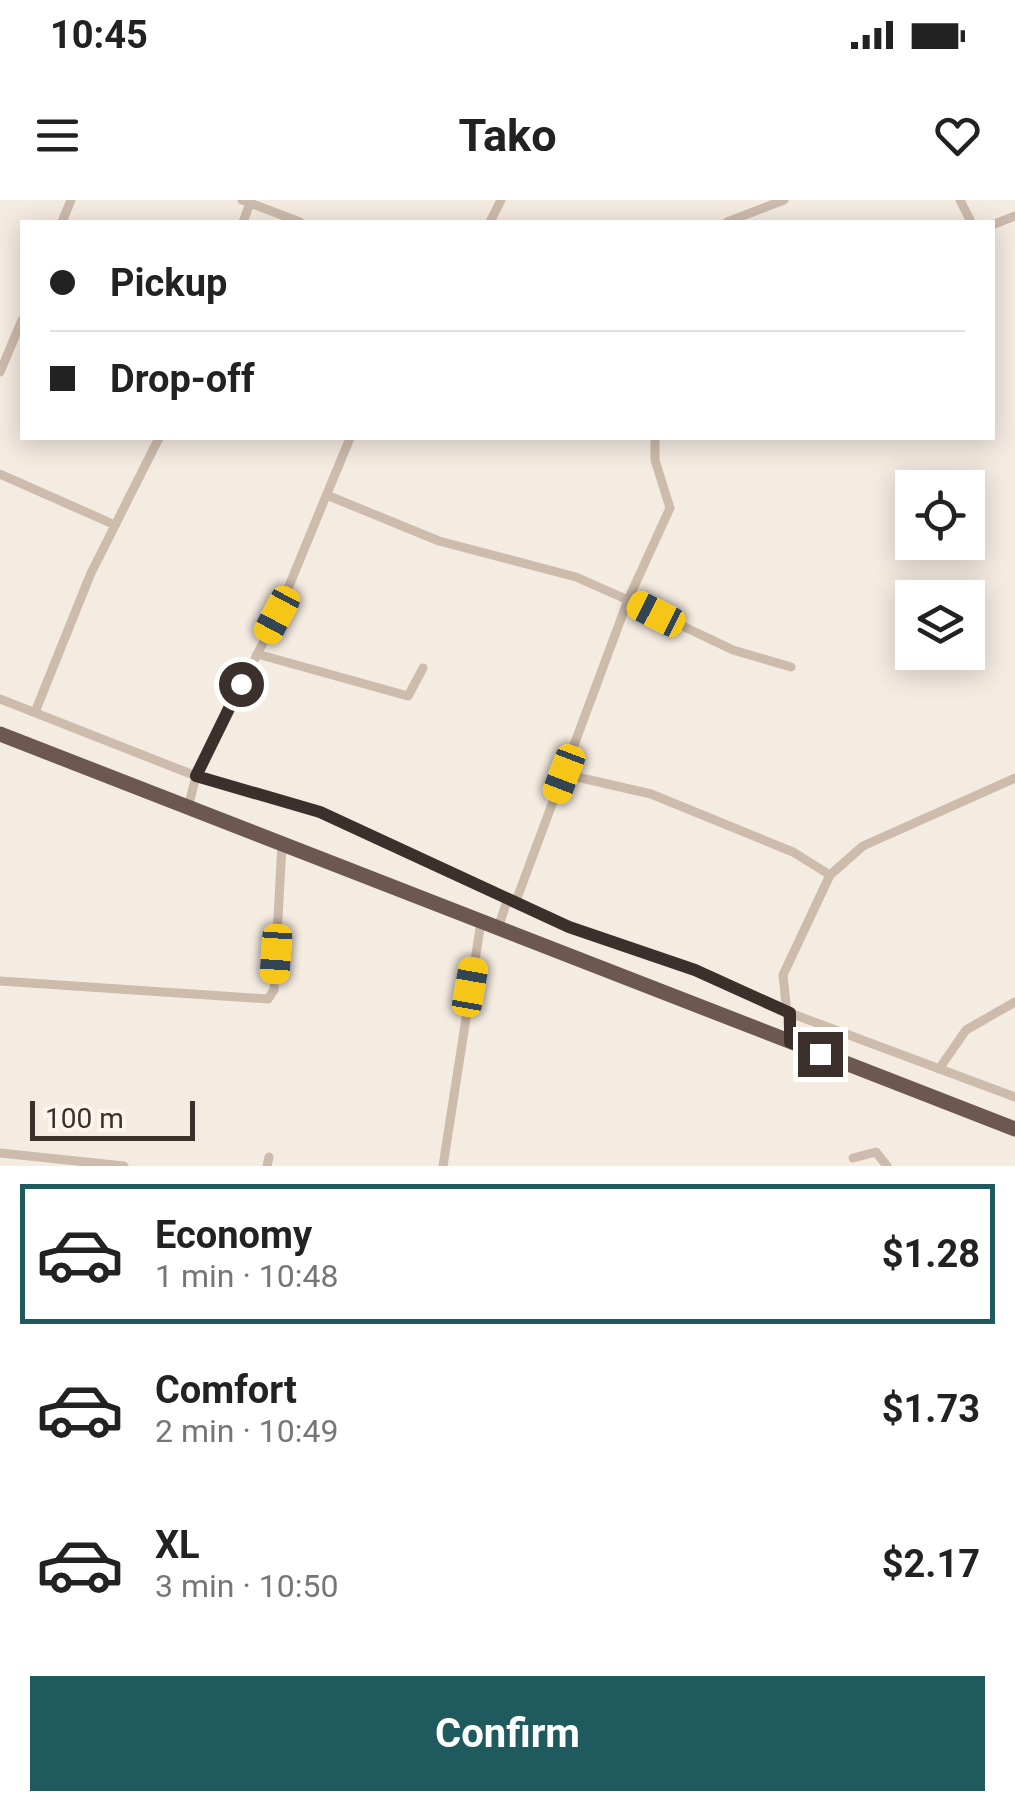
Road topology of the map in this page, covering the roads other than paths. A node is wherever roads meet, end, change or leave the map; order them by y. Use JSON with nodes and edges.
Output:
{"nodes":[{"id":1,"x":784,"y":200,"type":"edge"},
{"id":2,"x":246,"y":202,"type":"edge"},
{"id":3,"x":295,"y":220,"type":"edge"},
{"id":4,"x":732,"y":220,"type":"edge"},
{"id":5,"x":20,"y":325,"type":"edge"},
{"id":6,"x":0,"y":372,"type":"edge"},
{"id":7,"x":157,"y":440,"type":"edge"},
{"id":8,"x":349,"y":440,"type":"edge"},
{"id":9,"x":655,"y":440,"type":"edge"},
{"id":10,"x":0,"y":474,"type":"edge"},
{"id":11,"x":329,"y":496,"type":"junction"},
{"id":12,"x":116,"y":526,"type":"junction"},
{"id":13,"x":628,"y":600,"type":"junction"},
{"id":14,"x":256,"y":654,"type":"junction"},
{"id":15,"x":423,"y":668,"type":"dead end"},
{"id":16,"x":790,"y":668,"type":"dead end"},
{"id":17,"x":0,"y":699,"type":"edge"},
{"id":18,"x":35,"y":712,"type":"junction"},
{"id":19,"x":0,"y":734,"type":"edge"},
{"id":20,"x":564,"y":774,"type":"junction"},
{"id":21,"x":196,"y":776,"type":"junction"},
{"id":22,"x":1015,"y":778,"type":"edge"},
{"id":23,"x":188,"y":808,"type":"junction"},
{"id":24,"x":282,"y":845,"type":"junction"},
{"id":25,"x":830,"y":875,"type":"junction"},
{"id":26,"x":512,"y":900,"type":"junction"},
{"id":27,"x":481,"y":922,"type":"junction"},
{"id":28,"x":498,"y":928,"type":"junction"},
{"id":29,"x":0,"y":981,"type":"edge"},
{"id":30,"x":1015,"y":1002,"type":"edge"},
{"id":31,"x":790,"y":1013,"type":"junction"},
{"id":32,"x":790,"y":1042,"type":"junction"},
{"id":33,"x":938,"y":1068,"type":"junction"},
{"id":34,"x":1015,"y":1097,"type":"edge"},
{"id":35,"x":1015,"y":1129,"type":"edge"},
{"id":36,"x":0,"y":1153,"type":"edge"},
{"id":37,"x":854,"y":1158,"type":"dead end"},
{"id":38,"x":124,"y":1166,"type":"edge"},
{"id":39,"x":443,"y":1166,"type":"edge"},
{"id":40,"x":887,"y":1166,"type":"edge"}],
"edges":[{"from":1,"to":4,"type":"street"},
{"from":2,"to":3,"type":"street"},
{"from":5,"to":6,"type":"street"},
{"from":7,"to":12,"type":"street"},
{"from":8,"to":11,"type":"street"},
{"from":9,"to":13,"type":"street"},
{"from":10,"to":12,"type":"street"},
{"from":11,"to":13,"type":"street"},
{"from":11,"to":14,"type":"street"},
{"from":12,"to":18,"type":"street"},
{"from":13,"to":16,"type":"street"},
{"from":13,"to":20,"type":"street"},
{"from":14,"to":15,"type":"street"},
{"from":14,"to":21,"type":"street"},
{"from":17,"to":18,"type":"street"},
{"from":18,"to":21,"type":"street"},
{"from":19,"to":23,"type":"highway"},
{"from":20,"to":25,"type":"street"},
{"from":20,"to":26,"type":"street"},
{"from":21,"to":23,"type":"street"},
{"from":21,"to":26,"type":"street"},
{"from":22,"to":25,"type":"street"},
{"from":23,"to":24,"type":"highway"},
{"from":24,"to":27,"type":"highway"},
{"from":24,"to":29,"type":"street"},
{"from":25,"to":31,"type":"street"},
{"from":26,"to":28,"type":"street"},
{"from":26,"to":31,"type":"street"},
{"from":27,"to":28,"type":"highway"},
{"from":27,"to":39,"type":"street"},
{"from":28,"to":32,"type":"highway"},
{"from":30,"to":33,"type":"street"},
{"from":31,"to":32,"type":"street"},
{"from":31,"to":33,"type":"street"},
{"from":32,"to":35,"type":"highway"},
{"from":33,"to":34,"type":"street"},
{"from":36,"to":38,"type":"street"},
{"from":37,"to":40,"type":"street"}]}
